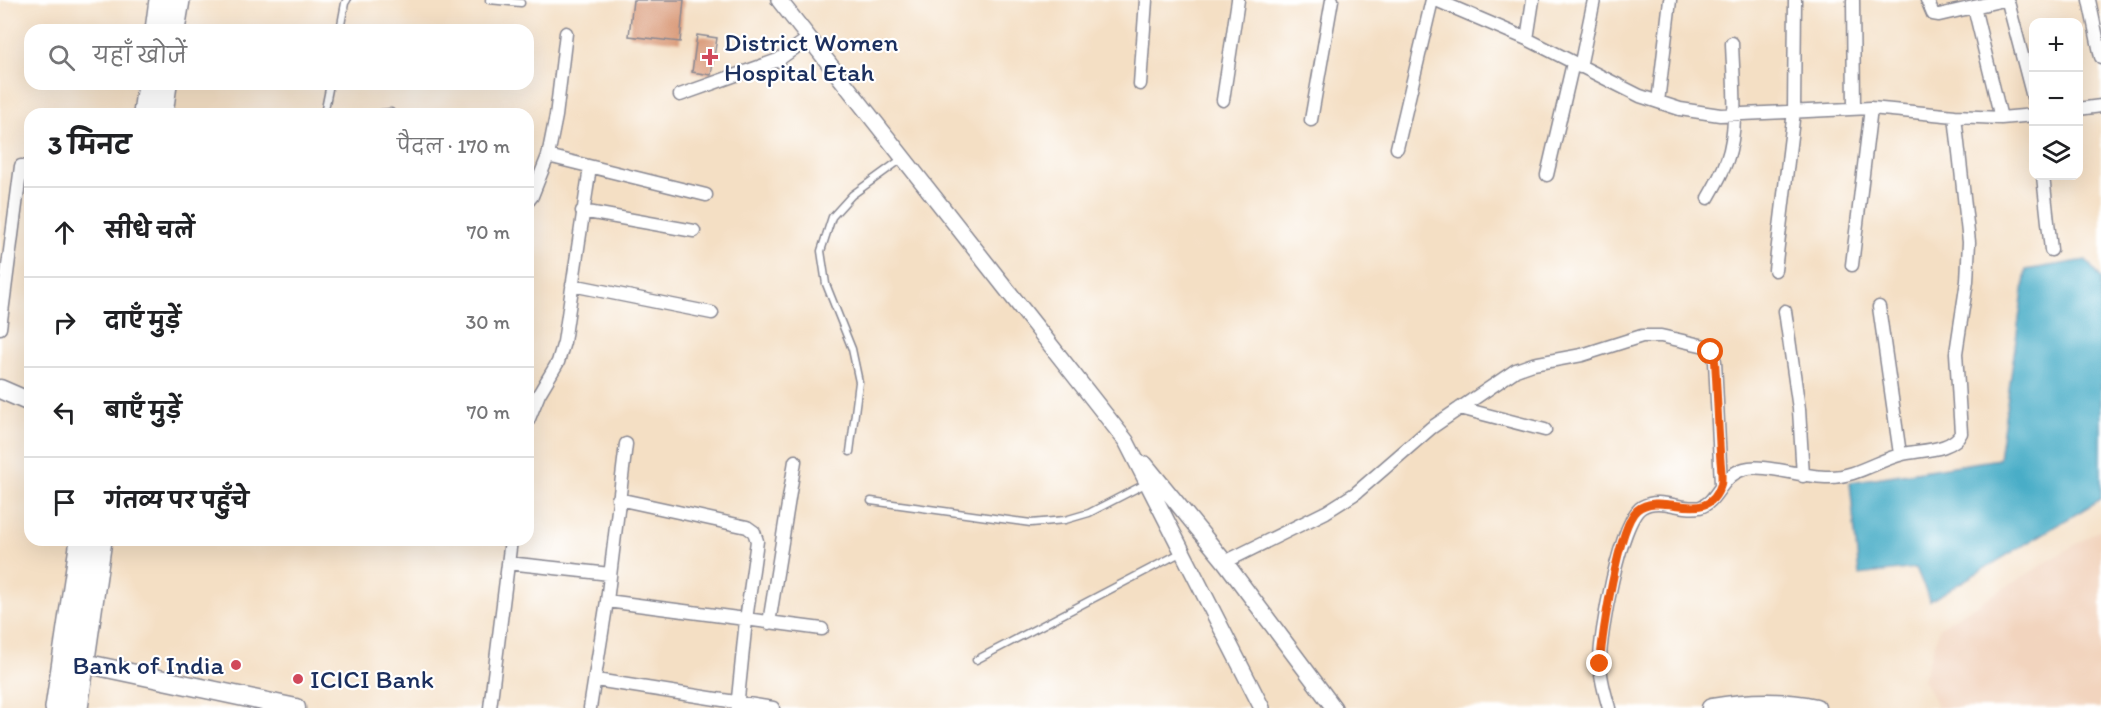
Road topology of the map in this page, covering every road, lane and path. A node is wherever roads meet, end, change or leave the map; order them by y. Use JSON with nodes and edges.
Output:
{"nodes":[{"id":1,"x":160,"y":0,"type":"edge"},
{"id":2,"x":178,"y":0,"type":"edge"},
{"id":3,"x":347,"y":0,"type":"edge"},
{"id":4,"x":489,"y":0,"type":"edge"},
{"id":5,"x":779,"y":0,"type":"edge"},
{"id":6,"x":1146,"y":0,"type":"edge"},
{"id":7,"x":1238,"y":0,"type":"edge"},
{"id":8,"x":1332,"y":0,"type":"edge"},
{"id":9,"x":1437,"y":0,"type":"edge"},
{"id":10,"x":1533,"y":0,"type":"edge"},
{"id":11,"x":1594,"y":0,"type":"edge"},
{"id":12,"x":1670,"y":0,"type":"edge"},
{"id":13,"x":1795,"y":0,"type":"edge"},
{"id":14,"x":1853,"y":0,"type":"edge"},
{"id":15,"x":1927,"y":0,"type":"edge"},
{"id":16,"x":2089,"y":0,"type":"edge"},
{"id":17,"x":1987,"y":2,"type":"edge"},
{"id":18,"x":521,"y":3,"type":"dead end"},
{"id":19,"x":1974,"y":7,"type":"junction"},
{"id":20,"x":157,"y":24,"type":"edge"},
{"id":21,"x":175,"y":24,"type":"edge"},
{"id":22,"x":341,"y":24,"type":"edge"},
{"id":23,"x":566,"y":33,"type":"dead end"},
{"id":24,"x":809,"y":38,"type":"junction"},
{"id":25,"x":1527,"y":39,"type":"junction"},
{"id":26,"x":1732,"y":43,"type":"dead end"},
{"id":27,"x":2101,"y":57,"type":"edge"},
{"id":28,"x":1576,"y":65,"type":"junction"},
{"id":29,"x":2029,"y":81,"type":"edge"},
{"id":30,"x":1140,"y":84,"type":"dead end"},
{"id":31,"x":147,"y":90,"type":"edge"},
{"id":32,"x":165,"y":90,"type":"edge"},
{"id":33,"x":329,"y":90,"type":"edge"},
{"id":34,"x":680,"y":95,"type":"dead end"},
{"id":35,"x":1223,"y":100,"type":"dead end"},
{"id":36,"x":1658,"y":102,"type":"junction"},
{"id":37,"x":2101,"y":106,"type":"edge"},
{"id":38,"x":145,"y":108,"type":"edge"},
{"id":39,"x":163,"y":108,"type":"edge"},
{"id":40,"x":325,"y":108,"type":"edge"},
{"id":41,"x":1871,"y":108,"type":"junction"},
{"id":42,"x":2083,"y":108,"type":"edge"},
{"id":43,"x":1854,"y":109,"type":"junction"},
{"id":44,"x":1794,"y":111,"type":"junction"},
{"id":45,"x":1733,"y":115,"type":"junction"},
{"id":46,"x":2029,"y":115,"type":"edge"},
{"id":47,"x":1955,"y":116,"type":"junction"},
{"id":48,"x":2001,"y":118,"type":"junction"},
{"id":49,"x":1311,"y":120,"type":"dead end"},
{"id":50,"x":1397,"y":148,"type":"dead end"},
{"id":51,"x":548,"y":156,"type":"junction"},
{"id":52,"x":903,"y":158,"type":"junction"},
{"id":53,"x":21,"y":166,"type":"dead end"},
{"id":54,"x":590,"y":167,"type":"junction"},
{"id":55,"x":1547,"y":175,"type":"dead end"},
{"id":56,"x":2043,"y":180,"type":"edge"},
{"id":57,"x":534,"y":188,"type":"edge"},
{"id":58,"x":706,"y":195,"type":"dead end"},
{"id":59,"x":1708,"y":198,"type":"dead end"},
{"id":60,"x":582,"y":211,"type":"junction"},
{"id":61,"x":694,"y":231,"type":"dead end"},
{"id":62,"x":2051,"y":250,"type":"dead end"},
{"id":63,"x":1852,"y":265,"type":"dead end"},
{"id":64,"x":1775,"y":270,"type":"dead end"},
{"id":65,"x":572,"y":285,"type":"junction"},
{"id":66,"x":1879,"y":307,"type":"dead end"},
{"id":67,"x":1785,"y":311,"type":"dead end"},
{"id":68,"x":712,"y":313,"type":"dead end"},
{"id":69,"x":0,"y":328,"type":"edge"},
{"id":70,"x":0,"y":389,"type":"edge"},
{"id":71,"x":24,"y":399,"type":"edge"},
{"id":72,"x":534,"y":406,"type":"edge"},
{"id":73,"x":1460,"y":408,"type":"junction"},
{"id":74,"x":1545,"y":430,"type":"dead end"},
{"id":75,"x":1126,"y":441,"type":"junction"},
{"id":76,"x":626,"y":444,"type":"dead end"},
{"id":77,"x":850,"y":452,"type":"dead end"},
{"id":78,"x":1900,"y":454,"type":"junction"},
{"id":79,"x":795,"y":461,"type":"dead end"},
{"id":80,"x":1803,"y":476,"type":"junction"},
{"id":81,"x":1147,"y":483,"type":"junction"},
{"id":82,"x":1721,"y":484,"type":"junction"},
{"id":83,"x":618,"y":499,"type":"junction"},
{"id":84,"x":871,"y":501,"type":"dead end"},
{"id":85,"x":81,"y":546,"type":"edge"},
{"id":86,"x":100,"y":546,"type":"edge"},
{"id":87,"x":510,"y":546,"type":"edge"},
{"id":88,"x":1182,"y":552,"type":"junction"},
{"id":89,"x":508,"y":562,"type":"junction"},
{"id":90,"x":1225,"y":562,"type":"junction"},
{"id":91,"x":610,"y":574,"type":"junction"},
{"id":92,"x":607,"y":601,"type":"junction"},
{"id":93,"x":746,"y":620,"type":"junction"},
{"id":94,"x":769,"y":623,"type":"junction"},
{"id":95,"x":822,"y":629,"type":"dead end"},
{"id":96,"x":976,"y":660,"type":"dead end"},
{"id":97,"x":73,"y":661,"type":"junction"},
{"id":98,"x":596,"y":680,"type":"junction"},
{"id":99,"x":737,"y":705,"type":"edge"},
{"id":100,"x":56,"y":708,"type":"edge"},
{"id":101,"x":77,"y":708,"type":"edge"},
{"id":102,"x":296,"y":708,"type":"edge"},
{"id":103,"x":489,"y":708,"type":"edge"},
{"id":104,"x":590,"y":708,"type":"edge"},
{"id":105,"x":773,"y":708,"type":"edge"},
{"id":106,"x":1262,"y":708,"type":"edge"},
{"id":107,"x":1334,"y":708,"type":"edge"},
{"id":108,"x":1609,"y":708,"type":"edge"},
{"id":109,"x":1711,"y":708,"type":"edge"},
{"id":110,"x":1816,"y":708,"type":"edge"}],
"edges":[{"from":1,"to":20,"type":"highway"},
{"from":2,"to":21,"type":"highway"},
{"from":3,"to":22,"type":"lane"},
{"from":4,"to":18,"type":"lane"},
{"from":5,"to":24,"type":"street"},
{"from":6,"to":30,"type":"street"},
{"from":7,"to":35,"type":"street"},
{"from":8,"to":49,"type":"street"},
{"from":9,"to":25,"type":"street"},
{"from":9,"to":50,"type":"street"},
{"from":10,"to":25,"type":"street"},
{"from":11,"to":28,"type":"street"},
{"from":12,"to":36,"type":"street"},
{"from":13,"to":44,"type":"street"},
{"from":14,"to":43,"type":"street"},
{"from":15,"to":19,"type":"street"},
{"from":16,"to":27,"type":"street"},
{"from":17,"to":19,"type":"street"},
{"from":17,"to":29,"type":"street"},
{"from":19,"to":48,"type":"street"},
{"from":23,"to":51,"type":"street"},
{"from":24,"to":34,"type":"street"},
{"from":24,"to":52,"type":"street"},
{"from":25,"to":28,"type":"street"},
{"from":26,"to":45,"type":"street"},
{"from":28,"to":36,"type":"street"},
{"from":28,"to":55,"type":"street"},
{"from":31,"to":38,"type":"highway"},
{"from":32,"to":39,"type":"highway"},
{"from":33,"to":40,"type":"lane"},
{"from":36,"to":45,"type":"street"},
{"from":37,"to":42,"type":"street"},
{"from":41,"to":43,"type":"street"},
{"from":41,"to":47,"type":"street"},
{"from":41,"to":63,"type":"street"},
{"from":43,"to":44,"type":"street"},
{"from":44,"to":45,"type":"street"},
{"from":44,"to":64,"type":"street"},
{"from":45,"to":59,"type":"street"},
{"from":46,"to":48,"type":"street"},
{"from":47,"to":48,"type":"street"},
{"from":47,"to":78,"type":"street"},
{"from":51,"to":54,"type":"street"},
{"from":51,"to":57,"type":"street"},
{"from":52,"to":75,"type":"street"},
{"from":52,"to":77,"type":"lane"},
{"from":53,"to":69,"type":"street"},
{"from":54,"to":58,"type":"street"},
{"from":54,"to":60,"type":"street"},
{"from":56,"to":62,"type":"street"},
{"from":60,"to":61,"type":"street"},
{"from":60,"to":65,"type":"street"},
{"from":65,"to":68,"type":"street"},
{"from":65,"to":72,"type":"street"},
{"from":66,"to":78,"type":"street"},
{"from":67,"to":80,"type":"street"},
{"from":70,"to":71,"type":"main road"},
{"from":73,"to":74,"type":"street"},
{"from":73,"to":82,"type":"street"},
{"from":73,"to":90,"type":"street"},
{"from":75,"to":81,"type":"street"},
{"from":75,"to":90,"type":"street"},
{"from":76,"to":83,"type":"street"},
{"from":78,"to":80,"type":"street"},
{"from":79,"to":94,"type":"street"},
{"from":80,"to":82,"type":"street"},
{"from":81,"to":84,"type":"lane"},
{"from":81,"to":88,"type":"street"},
{"from":82,"to":108,"type":"street"},
{"from":83,"to":91,"type":"street"},
{"from":83,"to":93,"type":"street"},
{"from":85,"to":97,"type":"highway"},
{"from":86,"to":97,"type":"highway"},
{"from":87,"to":89,"type":"street"},
{"from":88,"to":96,"type":"lane"},
{"from":88,"to":106,"type":"street"},
{"from":89,"to":91,"type":"street"},
{"from":89,"to":103,"type":"street"},
{"from":90,"to":107,"type":"street"},
{"from":91,"to":92,"type":"street"},
{"from":92,"to":93,"type":"street"},
{"from":92,"to":98,"type":"street"},
{"from":93,"to":94,"type":"street"},
{"from":93,"to":99,"type":"street"},
{"from":94,"to":95,"type":"street"},
{"from":97,"to":100,"type":"highway"},
{"from":97,"to":101,"type":"highway"},
{"from":97,"to":102,"type":"main road"},
{"from":98,"to":99,"type":"street"},
{"from":98,"to":104,"type":"street"},
{"from":99,"to":105,"type":"street"},
{"from":109,"to":110,"type":"main road"}]}
